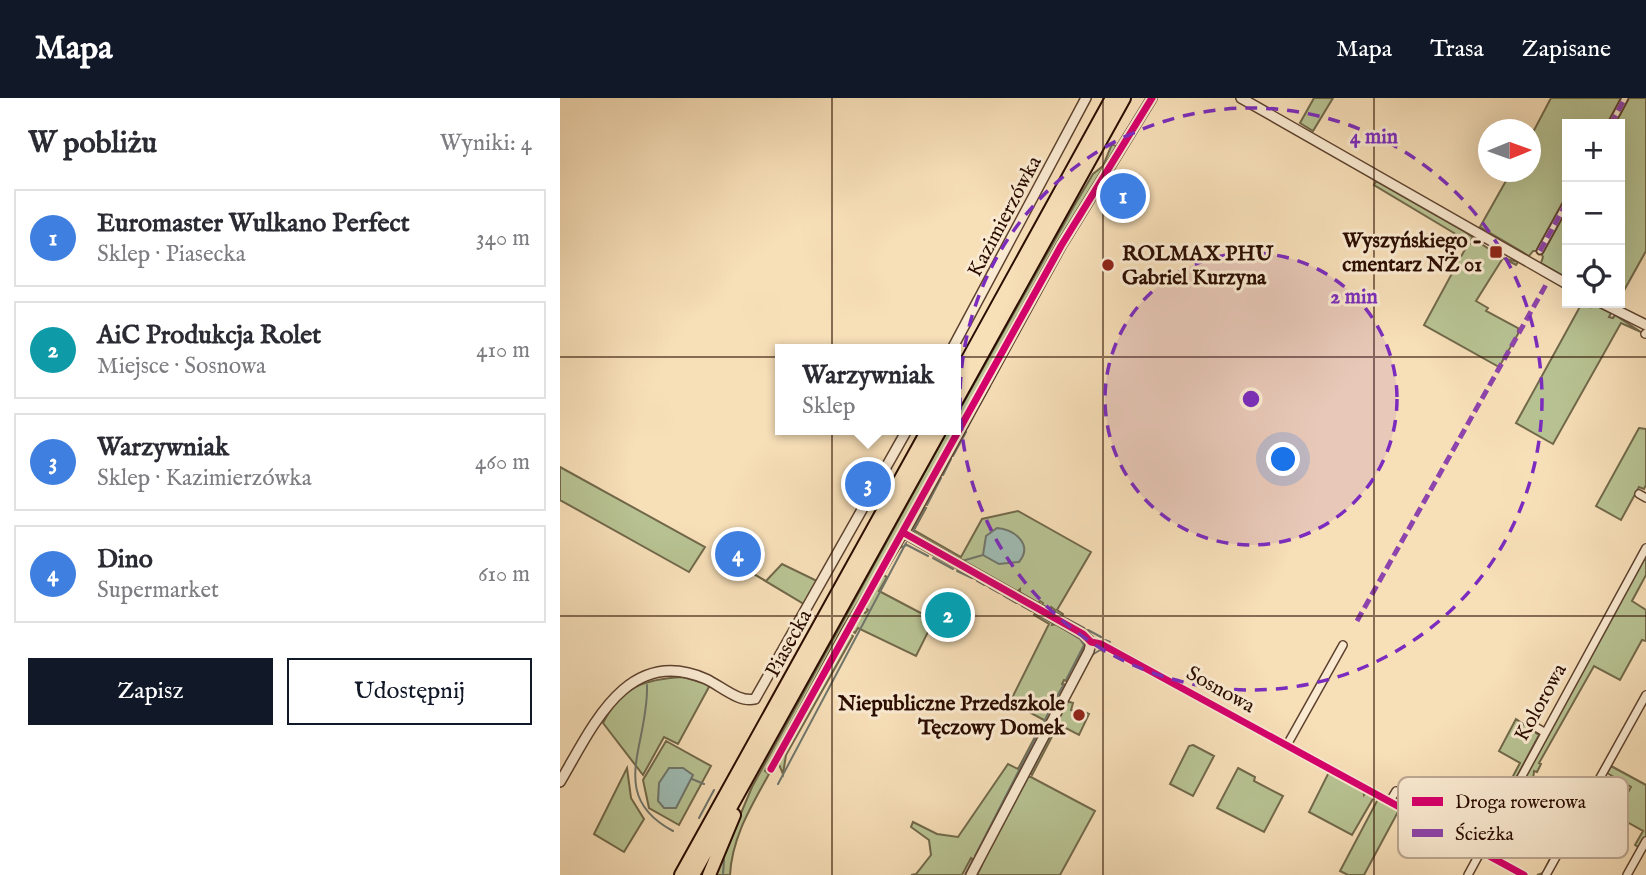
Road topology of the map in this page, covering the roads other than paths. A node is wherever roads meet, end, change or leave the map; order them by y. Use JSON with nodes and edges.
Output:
{"nodes":[{"id":1,"x":1086,"y":98,"type":"edge"},
{"id":2,"x":1112,"y":98,"type":"edge"},
{"id":3,"x":1124,"y":98,"type":"edge"},
{"id":4,"x":1153,"y":98,"type":"edge"},
{"id":5,"x":1241,"y":98,"type":"edge"},
{"id":6,"x":1625,"y":98,"type":"edge"},
{"id":7,"x":1614,"y":119,"type":"edge"},
{"id":8,"x":1562,"y":211,"type":"edge"},
{"id":9,"x":1540,"y":251,"type":"dead end"},
{"id":10,"x":1562,"y":283,"type":"edge"},
{"id":11,"x":1612,"y":308,"type":"edge"},
{"id":12,"x":1646,"y":325,"type":"edge"},
{"id":13,"x":955,"y":344,"type":"edge"},
{"id":14,"x":961,"y":372,"type":"edge"},
{"id":15,"x":961,"y":392,"type":"edge"},
{"id":16,"x":961,"y":429,"type":"edge"},
{"id":17,"x":904,"y":435,"type":"edge"},
{"id":18,"x":925,"y":435,"type":"edge"},
{"id":19,"x":937,"y":435,"type":"edge"},
{"id":20,"x":958,"y":435,"type":"edge"},
{"id":21,"x":904,"y":533,"type":"junction"},
{"id":22,"x":1646,"y":548,"type":"edge"},
{"id":23,"x":1091,"y":642,"type":"junction"},
{"id":24,"x":1343,"y":645,"type":"dead end"},
{"id":25,"x":1646,"y":695,"type":"edge"},
{"id":26,"x":1529,"y":723,"type":"dead end"},
{"id":27,"x":1544,"y":732,"type":"junction"},
{"id":28,"x":767,"y":741,"type":"junction"},
{"id":29,"x":1287,"y":745,"type":"junction"},
{"id":30,"x":771,"y":769,"type":"dead end"},
{"id":31,"x":1520,"y":777,"type":"edge"},
{"id":32,"x":1600,"y":777,"type":"edge"},
{"id":33,"x":560,"y":782,"type":"edge"},
{"id":34,"x":1396,"y":791,"type":"dead end"},
{"id":35,"x":1390,"y":801,"type":"junction"},
{"id":36,"x":1398,"y":805,"type":"edge"},
{"id":37,"x":1646,"y":841,"type":"edge"},
{"id":38,"x":1477,"y":858,"type":"edge"},
{"id":39,"x":1494,"y":858,"type":"edge"},
{"id":40,"x":1555,"y":858,"type":"edge"},
{"id":41,"x":681,"y":875,"type":"edge"},
{"id":42,"x":693,"y":875,"type":"edge"},
{"id":43,"x":709,"y":875,"type":"edge"},
{"id":44,"x":971,"y":875,"type":"edge"},
{"id":45,"x":1468,"y":875,"type":"edge"},
{"id":46,"x":1524,"y":875,"type":"edge"},
{"id":47,"x":1546,"y":875,"type":"edge"},
{"id":48,"x":1627,"y":875,"type":"edge"}],
"edges":[{"from":1,"to":13,"type":"street","name":"Kazimierzówka"},
{"from":2,"to":14,"type":"highway"},
{"from":3,"to":15,"type":"highway"},
{"from":4,"to":16,"type":"street"},
{"from":5,"to":10,"type":"street"},
{"from":6,"to":7,"type":"street"},
{"from":8,"to":9,"type":"street"},
{"from":11,"to":12,"type":"street"},
{"from":17,"to":33,"type":"street"},
{"from":18,"to":41,"type":"highway","name":"Piasecka"},
{"from":19,"to":28,"type":"highway","name":"Piasecka"},
{"from":20,"to":21,"type":"street"},
{"from":21,"to":23,"type":"street","name":"Sosnowa"},
{"from":21,"to":30,"type":"street"},
{"from":22,"to":27,"type":"street","name":"Kolorowa"},
{"from":23,"to":29,"type":"street","name":"Sosnowa"},
{"from":23,"to":44,"type":"street"},
{"from":24,"to":29,"type":"street"},
{"from":25,"to":32,"type":"street"},
{"from":26,"to":27,"type":"street"},
{"from":27,"to":31,"type":"street","name":"Kolorowa"},
{"from":28,"to":42,"type":"highway","name":"Piasecka"},
{"from":28,"to":43,"type":"highway"},
{"from":29,"to":35,"type":"street","name":"Sosnowa"},
{"from":34,"to":35,"type":"street"},
{"from":35,"to":36,"type":"street","name":"Sosnowa"},
{"from":37,"to":48,"type":"street"},
{"from":38,"to":45,"type":"street","name":"Kolorowa"},
{"from":39,"to":46,"type":"street","name":"Sosnowa"},
{"from":40,"to":47,"type":"street"}]}
